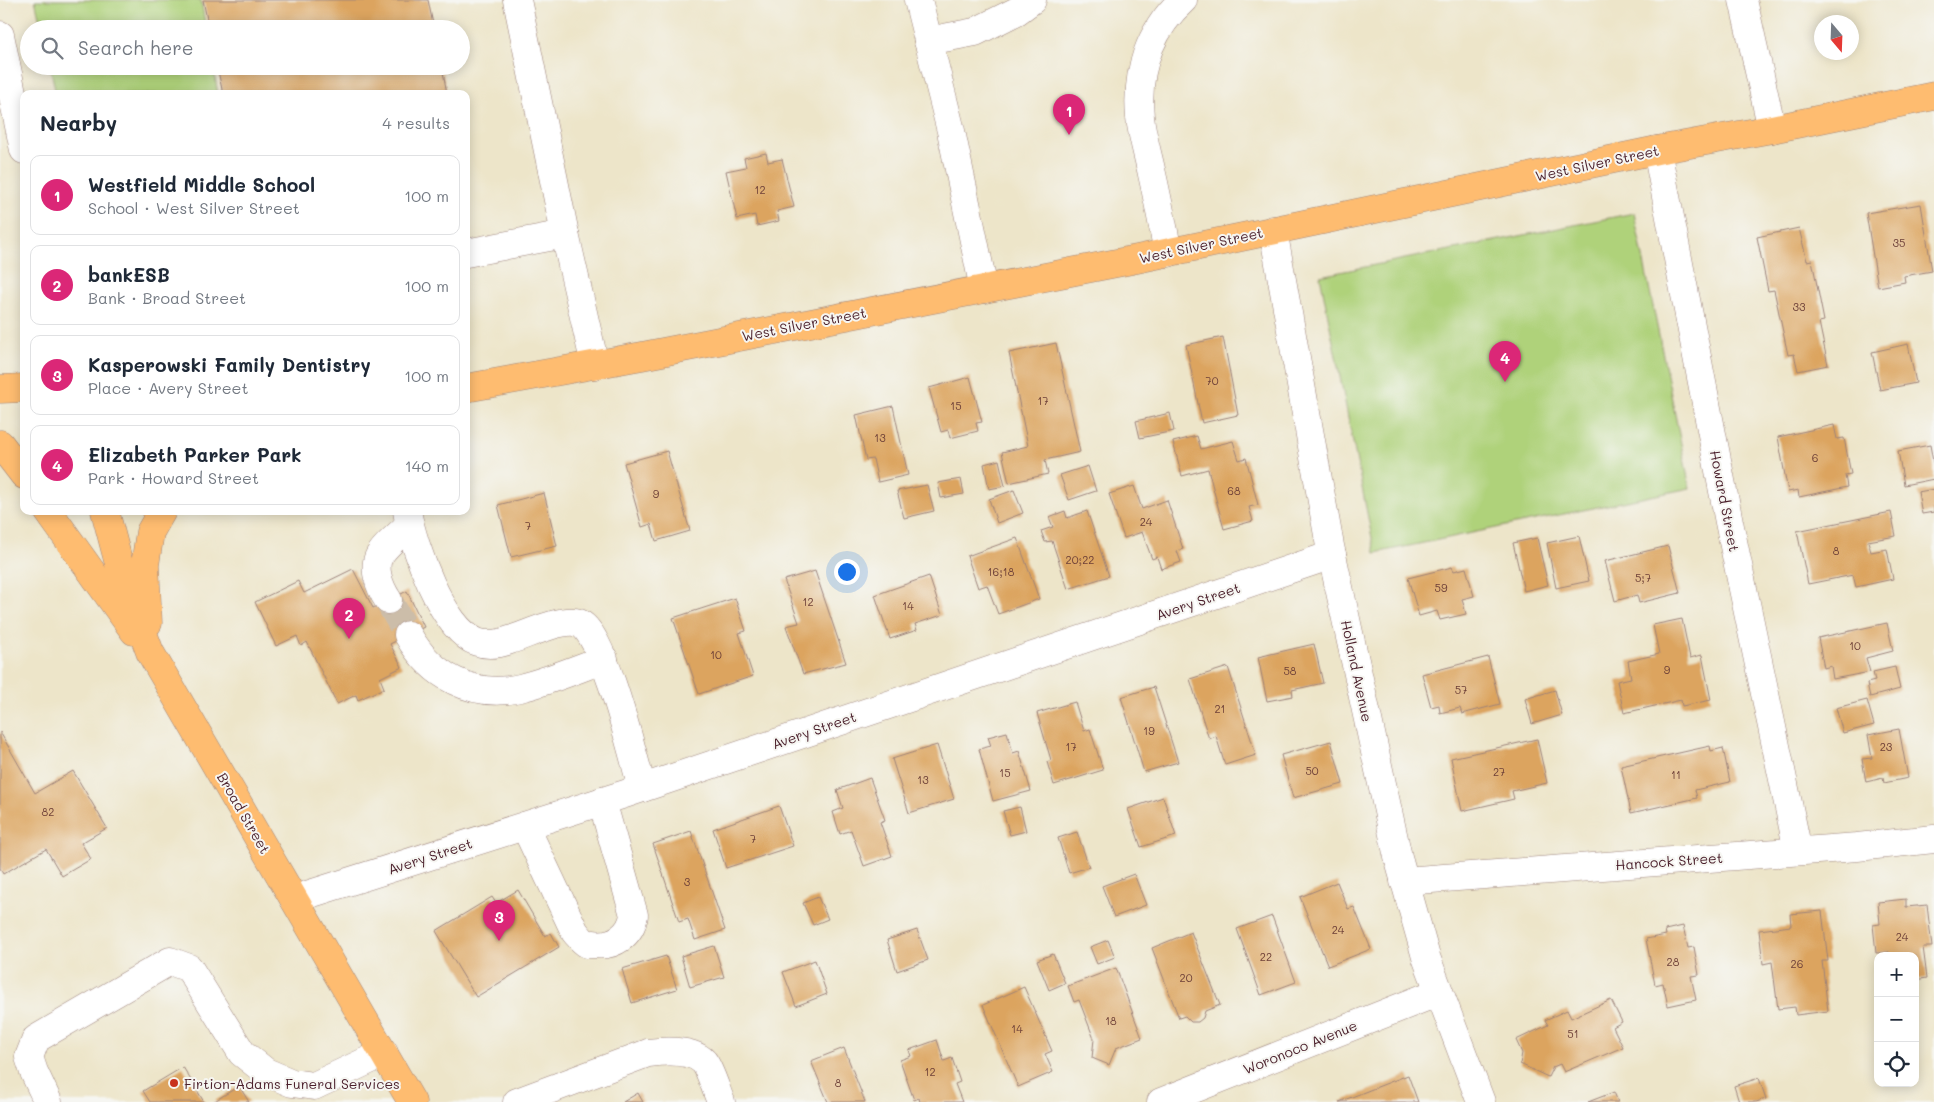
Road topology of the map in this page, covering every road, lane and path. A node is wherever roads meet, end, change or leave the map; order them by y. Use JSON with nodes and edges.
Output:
{"nodes":[{"id":1,"x":517,"y":0,"type":"edge"},
{"id":2,"x":918,"y":0,"type":"edge"},
{"id":3,"x":1032,"y":0,"type":"edge"},
{"id":4,"x":1183,"y":0,"type":"edge"},
{"id":5,"x":1743,"y":0,"type":"edge"},
{"id":6,"x":0,"y":35,"type":"edge"},
{"id":7,"x":928,"y":41,"type":"junction"},
{"id":8,"x":1934,"y":96,"type":"edge"},
{"id":9,"x":1772,"y":129,"type":"junction"},
{"id":10,"x":20,"y":131,"type":"edge"},
{"id":11,"x":1657,"y":150,"type":"junction"},
{"id":12,"x":1273,"y":230,"type":"junction"},
{"id":13,"x":565,"y":234,"type":"junction"},
{"id":14,"x":470,"y":252,"type":"edge"},
{"id":15,"x":1168,"y":253,"type":"junction"},
{"id":16,"x":984,"y":289,"type":"junction"},
{"id":17,"x":595,"y":365,"type":"junction"},
{"id":18,"x":470,"y":387,"type":"edge"},
{"id":19,"x":20,"y":388,"type":"edge"},
{"id":20,"x":0,"y":389,"type":"edge"},
{"id":21,"x":0,"y":444,"type":"edge"},
{"id":22,"x":20,"y":470,"type":"edge"},
{"id":23,"x":51,"y":515,"type":"edge"},
{"id":24,"x":107,"y":515,"type":"edge"},
{"id":25,"x":160,"y":515,"type":"edge"},
{"id":26,"x":408,"y":518,"type":"edge"},
{"id":27,"x":1332,"y":555,"type":"junction"},
{"id":28,"x":388,"y":600,"type":"tunnel mouth"},
{"id":29,"x":408,"y":635,"type":"tunnel mouth"},
{"id":30,"x":150,"y":652,"type":"junction"},
{"id":31,"x":604,"y":659,"type":"junction"},
{"id":32,"x":642,"y":788,"type":"junction"},
{"id":33,"x":602,"y":801,"type":"junction"},
{"id":34,"x":525,"y":826,"type":"junction"},
{"id":35,"x":1934,"y":839,"type":"edge"},
{"id":36,"x":1798,"y":851,"type":"junction"},
{"id":37,"x":1404,"y":881,"type":"junction"},
{"id":38,"x":294,"y":900,"type":"junction"},
{"id":39,"x":1439,"y":992,"type":"junction"},
{"id":40,"x":384,"y":1053,"type":"junction"},
{"id":41,"x":48,"y":1102,"type":"edge"},
{"id":42,"x":412,"y":1102,"type":"edge"},
{"id":43,"x":517,"y":1102,"type":"edge"},
{"id":44,"x":721,"y":1102,"type":"edge"},
{"id":45,"x":1161,"y":1102,"type":"edge"},
{"id":46,"x":1481,"y":1102,"type":"edge"}],
"edges":[{"from":1,"to":13,"type":"street"},
{"from":2,"to":7,"type":"street"},
{"from":3,"to":7,"type":"street"},
{"from":4,"to":15,"type":"street"},
{"from":5,"to":9,"type":"street"},
{"from":6,"to":10,"type":"street"},
{"from":7,"to":16,"type":"street"},
{"from":8,"to":9,"type":"main road","name":"West Silver Street"},
{"from":9,"to":11,"type":"main road","name":"West Silver Street"},
{"from":11,"to":12,"type":"main road","name":"West Silver Street"},
{"from":11,"to":36,"type":"street","name":"Howard Street"},
{"from":12,"to":15,"type":"main road","name":"West Silver Street"},
{"from":12,"to":27,"type":"street","name":"Holland Avenue"},
{"from":13,"to":14,"type":"street"},
{"from":13,"to":17,"type":"street"},
{"from":15,"to":16,"type":"main road","name":"West Silver Street"},
{"from":16,"to":17,"type":"main road","name":"West Silver Street"},
{"from":17,"to":18,"type":"main road","name":"West Silver Street"},
{"from":19,"to":20,"type":"main road"},
{"from":21,"to":22,"type":"main road"},
{"from":23,"to":30,"type":"main road"},
{"from":24,"to":30,"type":"main road","name":"Broad Street"},
{"from":25,"to":30,"type":"main road"},
{"from":26,"to":28,"type":"street"},
{"from":26,"to":31,"type":"street"},
{"from":27,"to":32,"type":"street","name":"Avery Street"},
{"from":27,"to":37,"type":"street","name":"Holland Avenue"},
{"from":29,"to":31,"type":"street"},
{"from":30,"to":38,"type":"main road","name":"Broad Street"},
{"from":31,"to":32,"type":"street"},
{"from":32,"to":33,"type":"street","name":"Avery Street"},
{"from":33,"to":34,"type":"street","name":"Avery Street"},
{"from":33,"to":34,"type":"street"},
{"from":34,"to":38,"type":"street","name":"Avery Street"},
{"from":35,"to":36,"type":"street","name":"Hancock Street"},
{"from":36,"to":37,"type":"street","name":"Hancock Street"},
{"from":37,"to":39,"type":"street","name":"Holland Avenue"},
{"from":38,"to":40,"type":"main road","name":"Broad Street"},
{"from":39,"to":45,"type":"street","name":"Woronoco Avenue"},
{"from":39,"to":46,"type":"street","name":"Holland Avenue"},
{"from":40,"to":41,"type":"street"},
{"from":40,"to":42,"type":"main road","name":"Broad Street"},
{"from":43,"to":44,"type":"street"}]}
